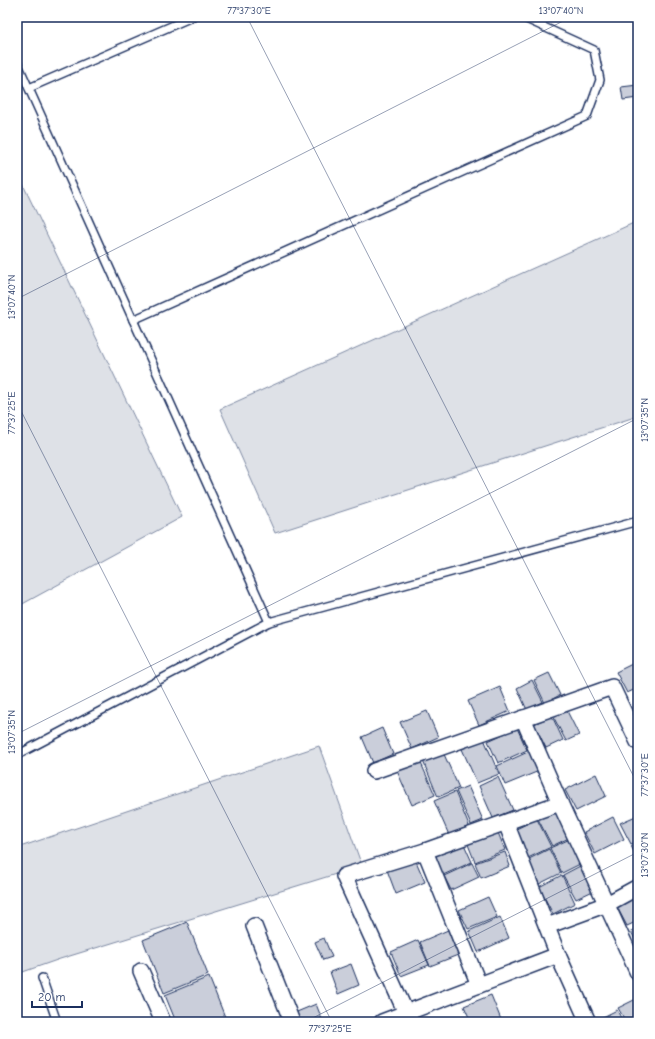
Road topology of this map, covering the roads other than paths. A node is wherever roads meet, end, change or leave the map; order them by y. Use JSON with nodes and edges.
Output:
{"nodes":[{"id":1,"x":192,"y":17,"type":"edge"},
{"id":2,"x":522,"y":17,"type":"edge"},
{"id":3,"x":17,"y":62,"type":"edge"},
{"id":4,"x":29,"y":88,"type":"junction"},
{"id":5,"x":133,"y":320,"type":"junction"},
{"id":6,"x":638,"y":521,"type":"edge"},
{"id":7,"x":269,"y":622,"type":"junction"},
{"id":8,"x":523,"y":718,"type":"junction"},
{"id":9,"x":638,"y":742,"type":"edge"},
{"id":10,"x":17,"y":754,"type":"edge"},
{"id":11,"x":374,"y":770,"type":"dead end"},
{"id":12,"x":560,"y":803,"type":"junction"},
{"id":13,"x":506,"y":822,"type":"junction"},
{"id":14,"x":425,"y":851,"type":"junction"},
{"id":15,"x":638,"y":888,"type":"edge"},
{"id":16,"x":607,"y":904,"type":"junction"},
{"id":17,"x":254,"y":926,"type":"dead end"},
{"id":18,"x":547,"y":926,"type":"junction"},
{"id":19,"x":558,"y":955,"type":"junction"},
{"id":20,"x":141,"y":970,"type":"dead end"},
{"id":21,"x":638,"y":973,"type":"edge"},
{"id":22,"x":42,"y":978,"type":"dead end"},
{"id":23,"x":479,"y":985,"type":"junction"},
{"id":24,"x":406,"y":1013,"type":"junction"},
{"id":25,"x":57,"y":1022,"type":"edge"},
{"id":26,"x":163,"y":1022,"type":"edge"},
{"id":27,"x":292,"y":1022,"type":"edge"},
{"id":28,"x":382,"y":1022,"type":"edge"},
{"id":29,"x":588,"y":1022,"type":"edge"}],
"edges":[{"from":1,"to":4,"type":"lane"},
{"from":2,"to":5,"type":"lane"},
{"from":3,"to":4,"type":"lane"},
{"from":4,"to":5,"type":"lane"},
{"from":5,"to":7,"type":"lane"},
{"from":6,"to":7,"type":"lane"},
{"from":7,"to":10,"type":"lane"},
{"from":8,"to":9,"type":"street"},
{"from":8,"to":11,"type":"street"},
{"from":8,"to":12,"type":"street"},
{"from":12,"to":13,"type":"street"},
{"from":12,"to":16,"type":"street"},
{"from":13,"to":14,"type":"street"},
{"from":13,"to":18,"type":"street"},
{"from":14,"to":23,"type":"street"},
{"from":14,"to":24,"type":"street"},
{"from":15,"to":16,"type":"street"},
{"from":16,"to":18,"type":"street"},
{"from":16,"to":21,"type":"street"},
{"from":17,"to":27,"type":"street"},
{"from":18,"to":19,"type":"street"},
{"from":19,"to":23,"type":"street"},
{"from":19,"to":29,"type":"street"},
{"from":20,"to":26,"type":"street"},
{"from":22,"to":25,"type":"lane"},
{"from":23,"to":24,"type":"street"},
{"from":24,"to":28,"type":"street"}]}
